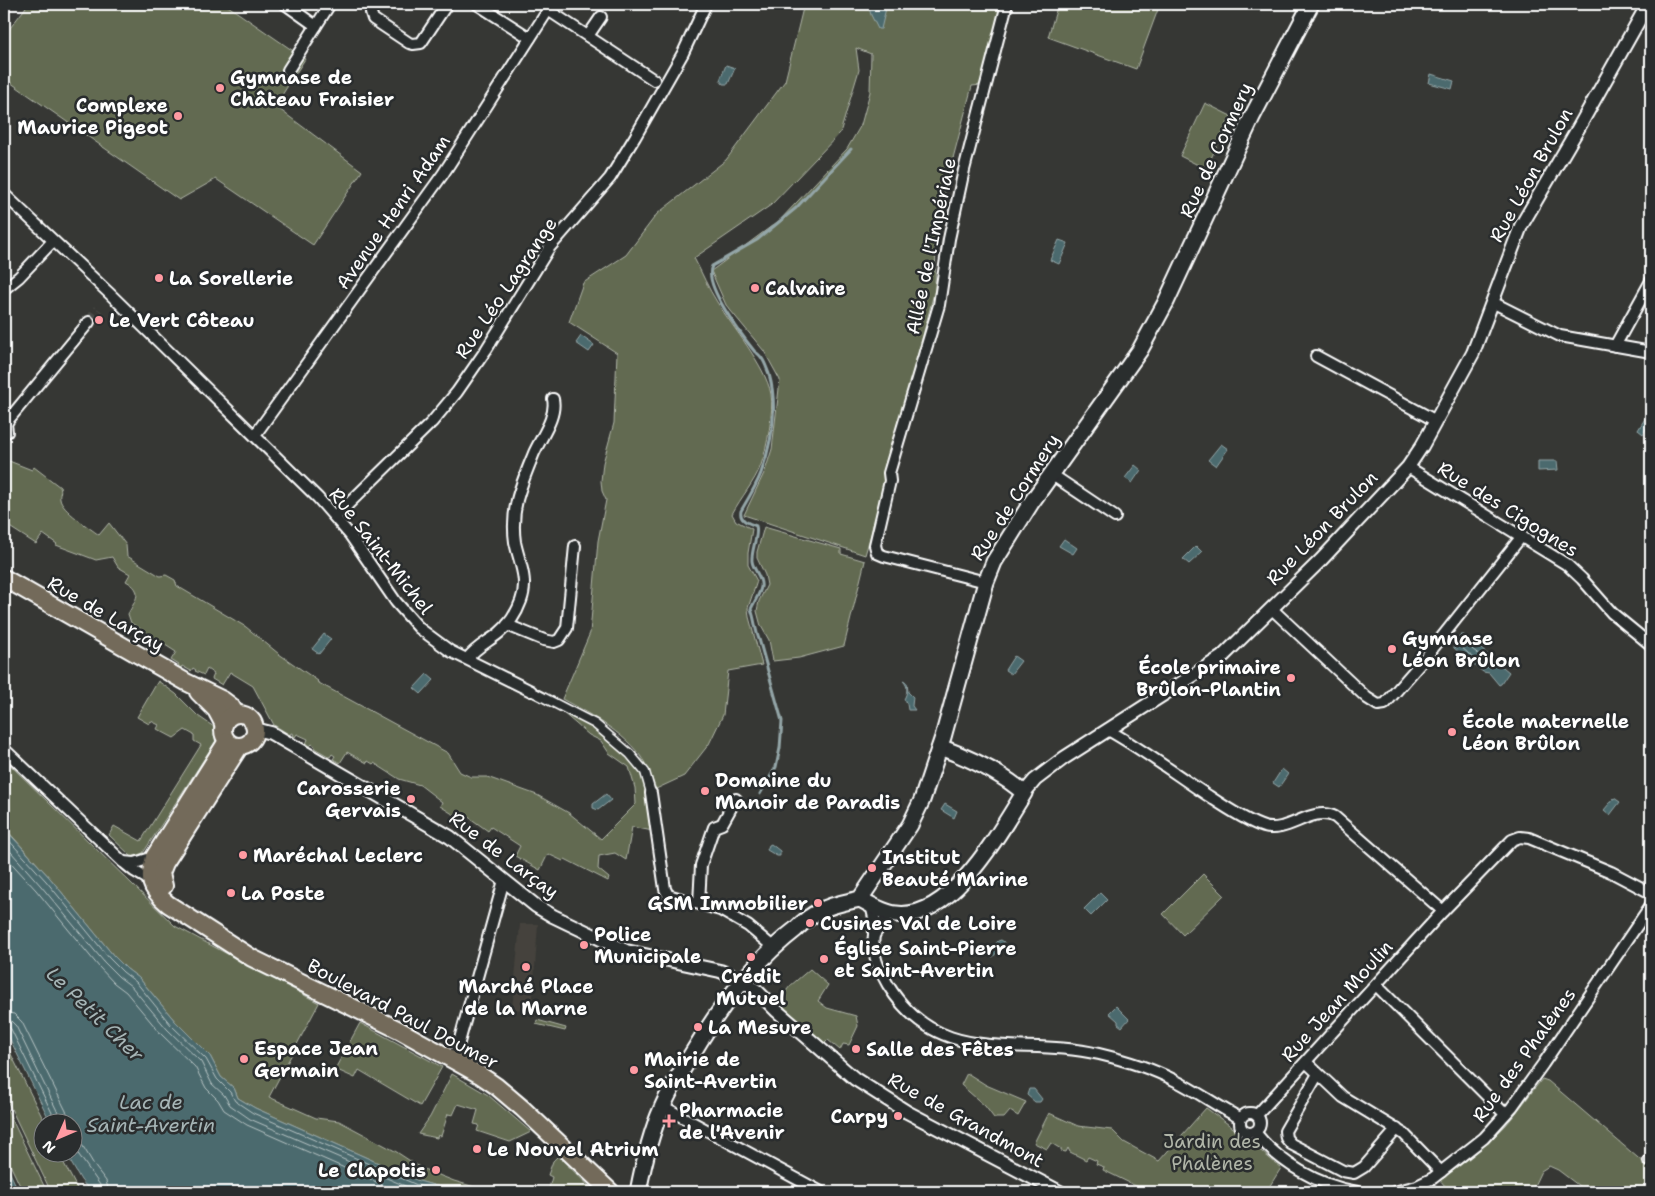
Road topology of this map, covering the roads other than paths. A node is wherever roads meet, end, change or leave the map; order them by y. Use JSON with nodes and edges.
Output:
{"nodes":[{"id":1,"x":285,"y":4,"type":"edge"},
{"id":2,"x":330,"y":4,"type":"edge"},
{"id":3,"x":372,"y":4,"type":"edge"},
{"id":4,"x":447,"y":4,"type":"edge"},
{"id":5,"x":477,"y":4,"type":"edge"},
{"id":6,"x":706,"y":4,"type":"edge"},
{"id":7,"x":1007,"y":4,"type":"edge"},
{"id":8,"x":1311,"y":4,"type":"edge"},
{"id":9,"x":1648,"y":4,"type":"edge"},
{"id":10,"x":550,"y":7,"type":"edge"},
{"id":11,"x":600,"y":17,"type":"dead end"},
{"id":12,"x":316,"y":26,"type":"junction"},
{"id":13,"x":588,"y":36,"type":"junction"},
{"id":14,"x":530,"y":38,"type":"junction"},
{"id":15,"x":288,"y":70,"type":"dead end"},
{"id":16,"x":654,"y":80,"type":"dead end"},
{"id":17,"x":4,"y":194,"type":"edge"},
{"id":18,"x":54,"y":241,"type":"junction"},
{"id":19,"x":1651,"y":281,"type":"edge"},
{"id":20,"x":4,"y":289,"type":"edge"},
{"id":21,"x":1492,"y":302,"type":"junction"},
{"id":22,"x":88,"y":322,"type":"tunnel mouth"},
{"id":23,"x":1615,"y":346,"type":"junction"},
{"id":24,"x":1651,"y":352,"type":"edge"},
{"id":25,"x":1316,"y":356,"type":"dead end"},
{"id":26,"x":553,"y":400,"type":"dead end"},
{"id":27,"x":1436,"y":421,"type":"junction"},
{"id":28,"x":7,"y":432,"type":"dead end"},
{"id":29,"x":255,"y":435,"type":"junction"},
{"id":30,"x":1408,"y":466,"type":"junction"},
{"id":31,"x":1052,"y":474,"type":"junction"},
{"id":32,"x":335,"y":517,"type":"junction"},
{"id":33,"x":1115,"y":517,"type":"dead end"},
{"id":34,"x":1522,"y":536,"type":"junction"},
{"id":35,"x":575,"y":546,"type":"dead end"},
{"id":36,"x":4,"y":578,"type":"edge"},
{"id":37,"x":986,"y":582,"type":"junction"},
{"id":38,"x":1272,"y":609,"type":"junction"},
{"id":39,"x":507,"y":625,"type":"junction"},
{"id":40,"x":1651,"y":645,"type":"edge"},
{"id":41,"x":467,"y":659,"type":"junction"},
{"id":42,"x":531,"y":691,"type":"joint"},
{"id":43,"x":255,"y":729,"type":"junction"},
{"id":44,"x":1108,"y":730,"type":"junction"},
{"id":45,"x":232,"y":731,"type":"junction"},
{"id":46,"x":940,"y":747,"type":"junction"},
{"id":47,"x":4,"y":749,"type":"edge"},
{"id":48,"x":651,"y":793,"type":"joint"},
{"id":49,"x":1024,"y":793,"type":"junction"},
{"id":50,"x":736,"y":798,"type":"dead end"},
{"id":51,"x":154,"y":857,"type":"junction"},
{"id":52,"x":123,"y":862,"type":"junction"},
{"id":53,"x":504,"y":880,"type":"junction"},
{"id":54,"x":151,"y":881,"type":"junction"},
{"id":55,"x":1651,"y":893,"type":"edge"},
{"id":56,"x":866,"y":902,"type":"junction"},
{"id":57,"x":699,"y":903,"type":"junction"},
{"id":58,"x":1651,"y":905,"type":"edge"},
{"id":59,"x":1443,"y":911,"type":"junction"},
{"id":60,"x":183,"y":912,"type":"junction"},
{"id":61,"x":890,"y":913,"type":"junction"},
{"id":62,"x":874,"y":935,"type":"junction"},
{"id":63,"x":773,"y":947,"type":"junction"},
{"id":64,"x":742,"y":980,"type":"junction"},
{"id":65,"x":1376,"y":985,"type":"junction"},
{"id":66,"x":452,"y":1059,"type":"junction"},
{"id":67,"x":1306,"y":1062,"type":"junction"},
{"id":68,"x":1318,"y":1074,"type":"junction"},
{"id":69,"x":662,"y":1106,"type":"junction"},
{"id":70,"x":1505,"y":1114,"type":"junction"},
{"id":71,"x":1257,"y":1115,"type":"junction"},
{"id":72,"x":1240,"y":1118,"type":"junction"},
{"id":73,"x":1397,"y":1129,"type":"junction"},
{"id":74,"x":1255,"y":1132,"type":"junction"},
{"id":75,"x":1441,"y":1172,"type":"junction"},
{"id":76,"x":1052,"y":1190,"type":"edge"},
{"id":77,"x":612,"y":1192,"type":"edge"},
{"id":78,"x":638,"y":1192,"type":"edge"},
{"id":79,"x":821,"y":1192,"type":"edge"},
{"id":80,"x":1357,"y":1192,"type":"edge"},
{"id":81,"x":1394,"y":1192,"type":"edge"}],
"edges":[{"from":1,"to":12,"type":"street"},
{"from":2,"to":12,"type":"street"},
{"from":3,"to":4,"type":"street"},
{"from":5,"to":14,"type":"street"},
{"from":6,"to":32,"type":"street","name":"Rue Léo Lagrange"},
{"from":7,"to":37,"type":"street","name":"Allée de l'Impériale"},
{"from":8,"to":31,"type":"main road","name":"Rue de Cormery"},
{"from":9,"to":21,"type":"street","name":"Rue Léon Brulon"},
{"from":10,"to":13,"type":"street"},
{"from":10,"to":14,"type":"street","name":"Avenue Henri Adam"},
{"from":11,"to":13,"type":"street"},
{"from":12,"to":15,"type":"street"},
{"from":13,"to":16,"type":"street"},
{"from":14,"to":29,"type":"street","name":"Avenue Henri Adam"},
{"from":17,"to":18,"type":"street","name":"Rue Saint-Michel"},
{"from":18,"to":20,"type":"street"},
{"from":18,"to":29,"type":"street","name":"Rue Saint-Michel"},
{"from":19,"to":23,"type":"street"},
{"from":21,"to":23,"type":"street"},
{"from":21,"to":27,"type":"street","name":"Rue Léon Brulon"},
{"from":22,"to":28,"type":"street"},
{"from":23,"to":24,"type":"street"},
{"from":25,"to":27,"type":"street"},
{"from":26,"to":39,"type":"street"},
{"from":27,"to":30,"type":"street","name":"Rue Léon Brulon"},
{"from":29,"to":32,"type":"street","name":"Rue Saint-Michel"},
{"from":30,"to":34,"type":"street","name":"Rue des Cigognes"},
{"from":30,"to":38,"type":"street","name":"Rue Léon Brulon"},
{"from":31,"to":33,"type":"street"},
{"from":31,"to":37,"type":"main road","name":"Rue de Cormery"},
{"from":32,"to":41,"type":"street","name":"Rue Saint-Michel"},
{"from":34,"to":38,"type":"street"},
{"from":34,"to":40,"type":"street","name":"Rue des Cigognes"},
{"from":35,"to":39,"type":"street"},
{"from":36,"to":45,"type":"main road","name":"Rue de Larçay"},
{"from":37,"to":46,"type":"main road","name":"Rue de Cormery"},
{"from":38,"to":44,"type":"street","name":"Rue Léon Brulon"},
{"from":39,"to":41,"type":"street"},
{"from":41,"to":42,"type":"street","name":"Rue Saint-Michel"},
{"from":42,"to":48,"type":"street","name":"Rue Saint-Michel"},
{"from":43,"to":45,"type":"main road"},
{"from":43,"to":45,"type":"main road","name":"Rue de Larçay"},
{"from":43,"to":53,"type":"street","name":"Rue de Larçay"},
{"from":44,"to":49,"type":"street","name":"Rue Léon Brulon"},
{"from":44,"to":59,"type":"street"},
{"from":45,"to":51,"type":"main road"},
{"from":45,"to":60,"type":"main road"},
{"from":46,"to":49,"type":"main road"},
{"from":46,"to":56,"type":"main road","name":"Rue de Cormery"},
{"from":47,"to":52,"type":"street"},
{"from":48,"to":57,"type":"street","name":"Rue Saint-Michel"},
{"from":49,"to":61,"type":"main road","name":"Rue Léon Brulon"},
{"from":50,"to":57,"type":"street"},
{"from":51,"to":52,"type":"street"},
{"from":51,"to":54,"type":"main road"},
{"from":52,"to":54,"type":"street"},
{"from":53,"to":64,"type":"street","name":"Rue de Larçay"},
{"from":53,"to":66,"type":"street"},
{"from":54,"to":60,"type":"main road","name":"Boulevard Paul Doumer"},
{"from":55,"to":59,"type":"street","name":"Rue Jean Moulin"},
{"from":56,"to":61,"type":"main road","name":"Rue Léon Brulon"},
{"from":56,"to":62,"type":"street"},
{"from":56,"to":63,"type":"main road"},
{"from":57,"to":63,"type":"street","name":"Rue Saint-Michel"},
{"from":58,"to":70,"type":"street","name":"Rue des Phalènes"},
{"from":59,"to":65,"type":"street","name":"Rue Jean Moulin"},
{"from":60,"to":66,"type":"main road","name":"Boulevard Paul Doumer"},
{"from":61,"to":62,"type":"street"},
{"from":62,"to":72,"type":"street"},
{"from":63,"to":64,"type":"main road"},
{"from":64,"to":69,"type":"main road"},
{"from":64,"to":76,"type":"street","name":"Rue de Grandmont"},
{"from":65,"to":67,"type":"street","name":"Rue Jean Moulin"},
{"from":65,"to":70,"type":"street"},
{"from":66,"to":77,"type":"main road","name":"Boulevard Paul Doumer"},
{"from":67,"to":68,"type":"street"},
{"from":67,"to":71,"type":"street","name":"Rue Jean Moulin"},
{"from":68,"to":73,"type":"street"},
{"from":68,"to":73,"type":"street"},
{"from":69,"to":78,"type":"main road"},
{"from":69,"to":79,"type":"street"},
{"from":70,"to":75,"type":"street","name":"Rue des Phalènes"},
{"from":71,"to":72,"type":"street"},
{"from":71,"to":74,"type":"street"},
{"from":72,"to":74,"type":"street"},
{"from":73,"to":75,"type":"street"},
{"from":74,"to":80,"type":"street"},
{"from":75,"to":81,"type":"street","name":"Rue des Phalènes"}]}
